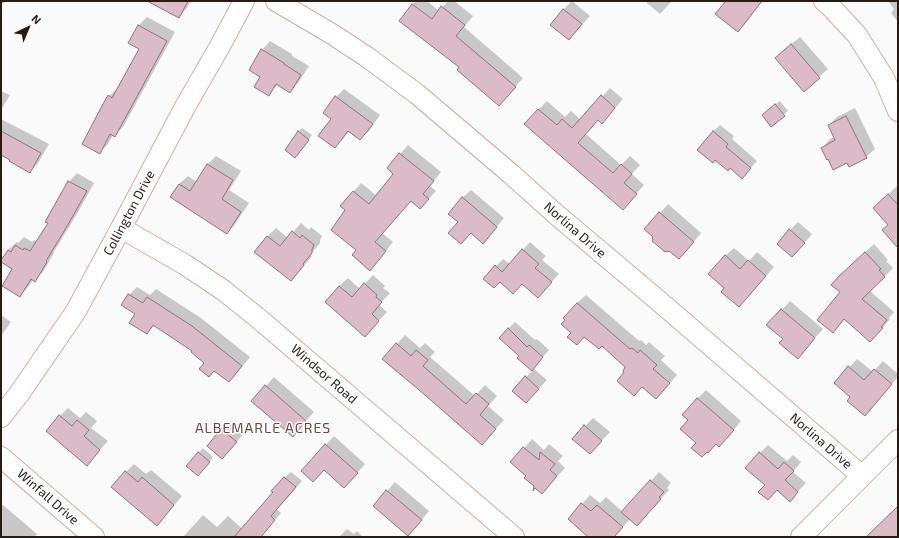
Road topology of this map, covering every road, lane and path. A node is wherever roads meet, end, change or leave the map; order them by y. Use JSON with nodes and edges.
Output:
{"nodes":[{"id":1,"x":244,"y":1,"type":"edge"},
{"id":2,"x":276,"y":1,"type":"edge"},
{"id":3,"x":824,"y":1,"type":"edge"},
{"id":4,"x":898,"y":111,"type":"edge"},
{"id":5,"x":121,"y":228,"type":"junction"},
{"id":6,"x":1,"y":417,"type":"edge"},
{"id":7,"x":898,"y":440,"type":"edge"},
{"id":8,"x":1,"y":458,"type":"edge"},
{"id":9,"x":862,"y":476,"type":"junction"},
{"id":10,"x":94,"y":537,"type":"edge"},
{"id":11,"x":514,"y":537,"type":"edge"},
{"id":12,"x":801,"y":537,"type":"edge"}],
"edges":[{"from":1,"to":5,"type":"street","name":"Collington Drive"},
{"from":2,"to":9,"type":"street","name":"Norlina Drive"},
{"from":3,"to":4,"type":"street"},
{"from":5,"to":6,"type":"street","name":"Collington Drive"},
{"from":5,"to":11,"type":"street","name":"Windsor Road"},
{"from":7,"to":9,"type":"street"},
{"from":8,"to":10,"type":"street","name":"Winfall Drive"},
{"from":9,"to":12,"type":"street"}]}
